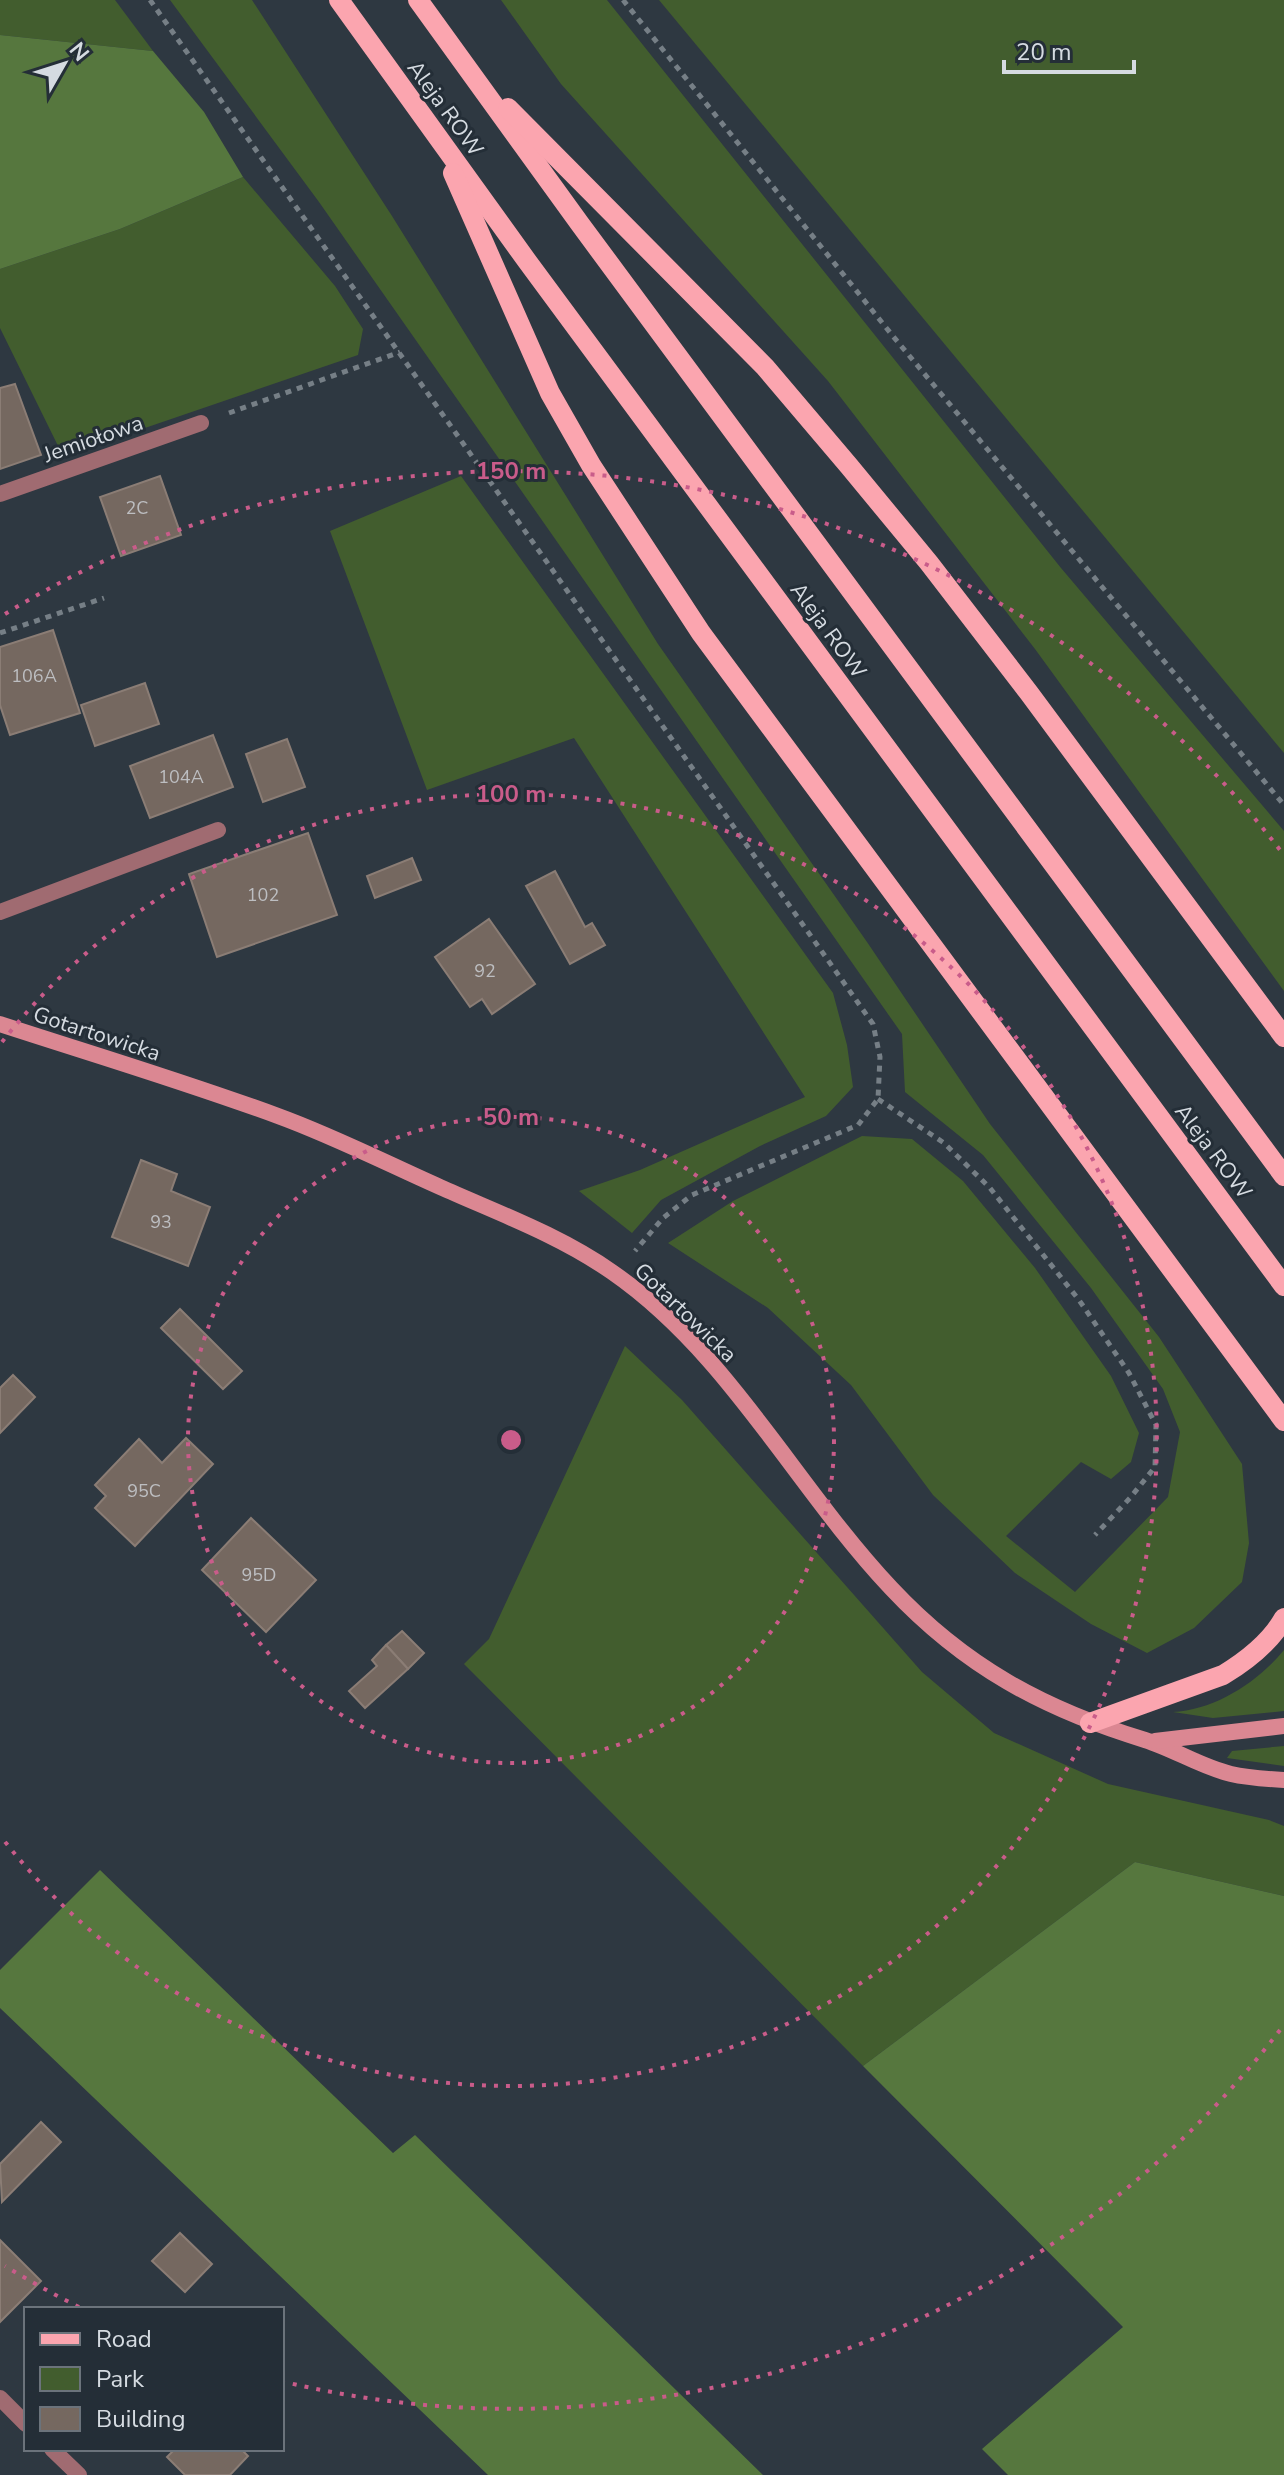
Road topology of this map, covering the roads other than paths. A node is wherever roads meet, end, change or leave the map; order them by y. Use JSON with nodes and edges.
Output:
{"nodes":[{"id":1,"x":339,"y":0,"type":"edge"},
{"id":2,"x":418,"y":0,"type":"edge"},
{"id":3,"x":462,"y":61,"type":"junction"},
{"id":4,"x":436,"y":135,"type":"junction"},
{"id":5,"x":201,"y":423,"type":"road end"},
{"id":6,"x":0,"y":494,"type":"edge"},
{"id":7,"x":218,"y":830,"type":"dead end"},
{"id":8,"x":0,"y":912,"type":"edge"},
{"id":9,"x":0,"y":1024,"type":"edge"},
{"id":10,"x":1284,"y":1037,"type":"edge"},
{"id":11,"x":1284,"y":1176,"type":"edge"},
{"id":12,"x":1284,"y":1286,"type":"edge"},
{"id":13,"x":1284,"y":1421,"type":"edge"},
{"id":14,"x":1284,"y":1618,"type":"edge"},
{"id":15,"x":1090,"y":1723,"type":"junction"},
{"id":16,"x":1284,"y":1726,"type":"edge"},
{"id":17,"x":1150,"y":1742,"type":"junction"},
{"id":18,"x":1284,"y":1780,"type":"edge"},
{"id":19,"x":0,"y":2398,"type":"edge"},
{"id":20,"x":24,"y":2422,"type":"edge"},
{"id":21,"x":54,"y":2451,"type":"edge"},
{"id":22,"x":79,"y":2475,"type":"edge"}],
"edges":[{"from":1,"to":4,"type":"main road","name":"Aleja ROW"},
{"from":2,"to":3,"type":"main road","name":"Aleja ROW"},
{"from":3,"to":10,"type":"main road"},
{"from":3,"to":11,"type":"main road","name":"Aleja ROW"},
{"from":4,"to":12,"type":"main road","name":"Aleja ROW"},
{"from":4,"to":13,"type":"main road"},
{"from":5,"to":6,"type":"street","name":"Jemiołowa"},
{"from":7,"to":8,"type":"street"},
{"from":9,"to":15,"type":"street","name":"Gotartowicka"},
{"from":14,"to":15,"type":"main road"},
{"from":15,"to":17,"type":"street","name":"Gotartowicka"},
{"from":16,"to":17,"type":"street","name":"Gotartowicka"},
{"from":17,"to":18,"type":"street","name":"Gotartowicka"},
{"from":19,"to":20,"type":"street"},
{"from":21,"to":22,"type":"street"}]}
